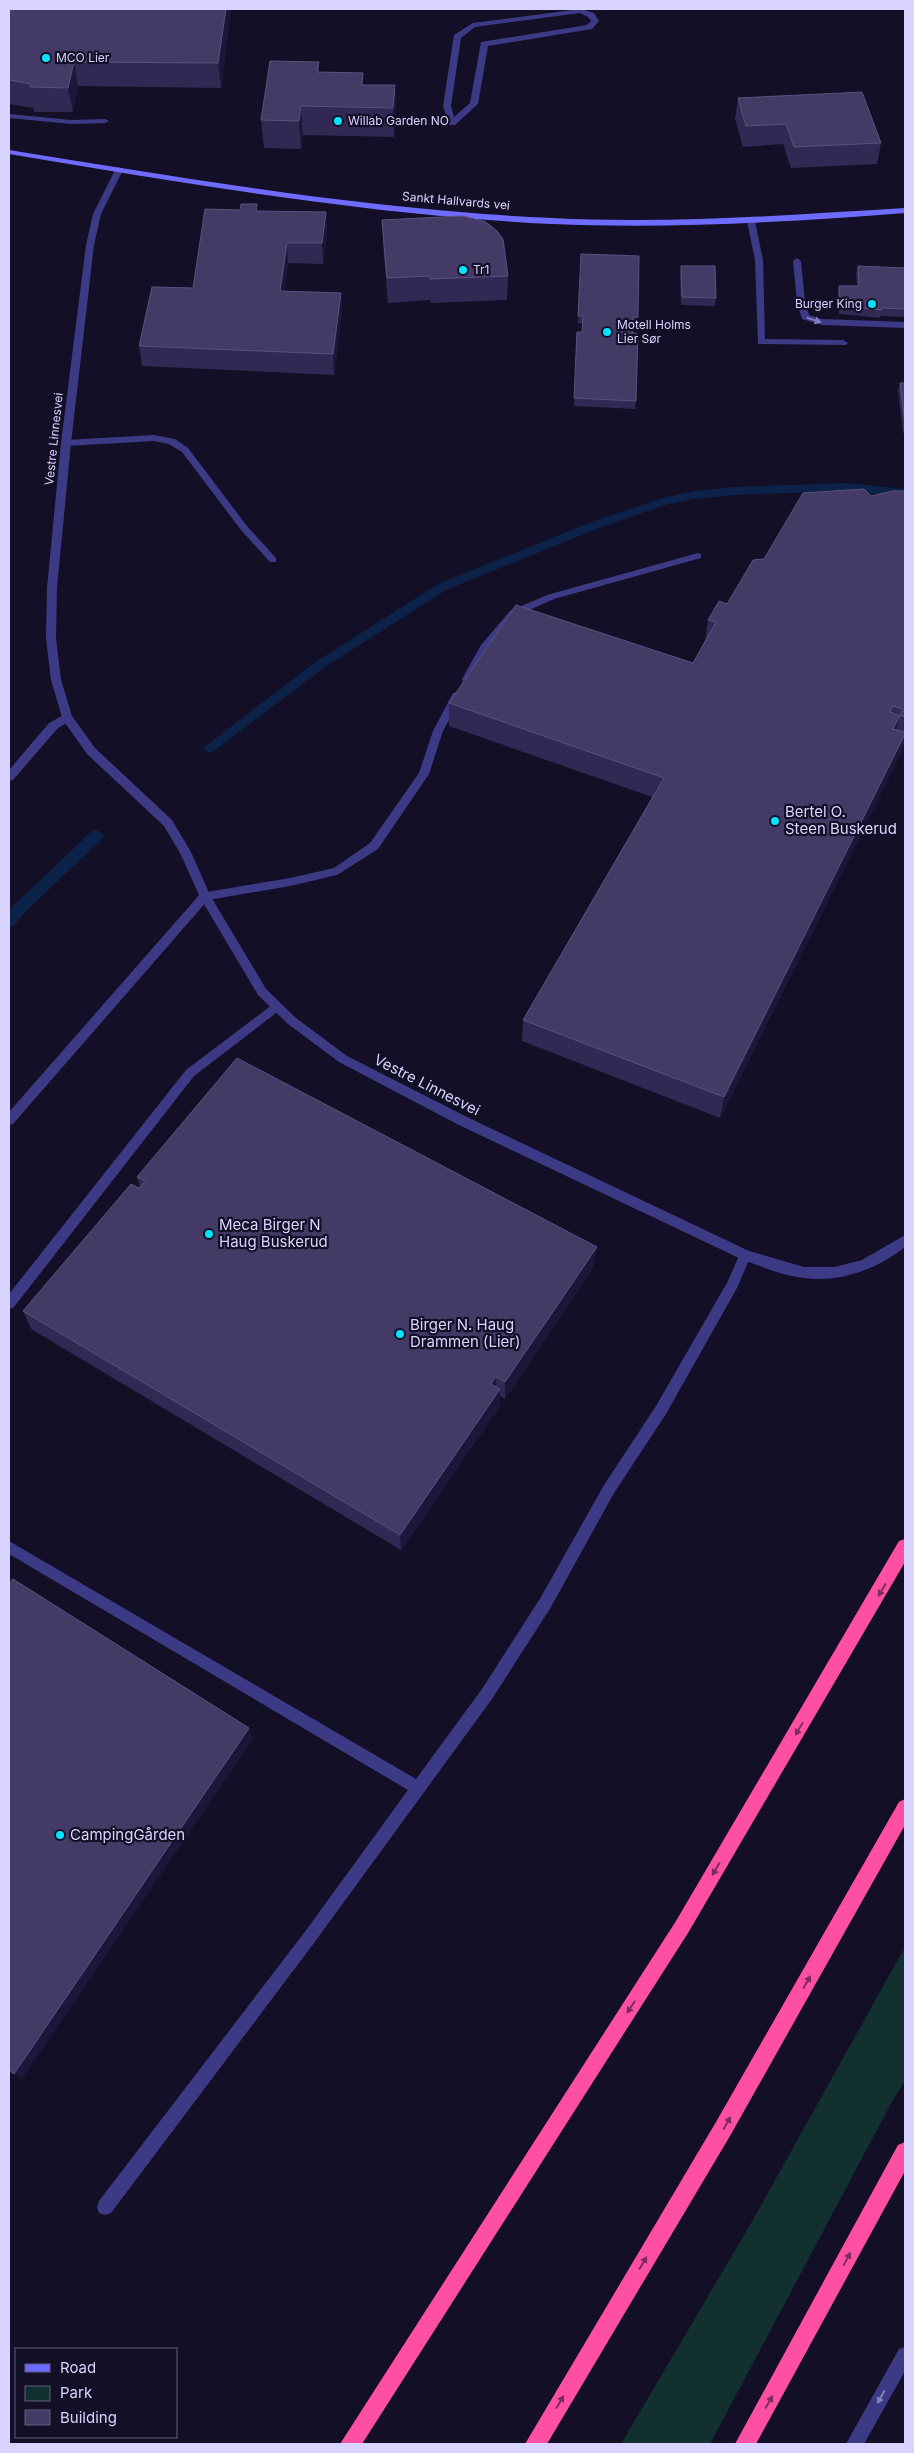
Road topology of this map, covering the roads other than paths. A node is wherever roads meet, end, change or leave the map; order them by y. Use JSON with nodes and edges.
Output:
{"nodes":[{"id":1,"x":9,"y":116,"type":"edge"},
{"id":2,"x":105,"y":121,"type":"dead end"},
{"id":3,"x":452,"y":123,"type":"joint"},
{"id":4,"x":9,"y":152,"type":"edge"},
{"id":5,"x":119,"y":170,"type":"junction"},
{"id":6,"x":905,"y":211,"type":"edge"},
{"id":7,"x":751,"y":221,"type":"junction"},
{"id":8,"x":797,"y":261,"type":"dead end"},
{"id":9,"x":905,"y":325,"type":"edge"},
{"id":10,"x":843,"y":343,"type":"dead end"},
{"id":11,"x":66,"y":442,"type":"junction"},
{"id":12,"x":698,"y":556,"type":"dead end"},
{"id":13,"x":274,"y":560,"type":"dead end"},
{"id":14,"x":67,"y":717,"type":"junction"},
{"id":15,"x":9,"y":777,"type":"edge"},
{"id":16,"x":205,"y":896,"type":"junction"},
{"id":17,"x":276,"y":1007,"type":"junction"},
{"id":18,"x":9,"y":1120,"type":"edge"},
{"id":19,"x":905,"y":1240,"type":"edge"},
{"id":20,"x":745,"y":1255,"type":"junction"},
{"id":21,"x":9,"y":1303,"type":"edge"},
{"id":22,"x":9,"y":1547,"type":"edge"},
{"id":23,"x":905,"y":1547,"type":"edge"},
{"id":24,"x":418,"y":1788,"type":"junction"},
{"id":25,"x":905,"y":1808,"type":"edge"},
{"id":26,"x":905,"y":2152,"type":"edge"},
{"id":27,"x":105,"y":2207,"type":"dead end"},
{"id":28,"x":905,"y":2355,"type":"edge"},
{"id":29,"x":350,"y":2444,"type":"edge"},
{"id":30,"x":535,"y":2444,"type":"edge"},
{"id":31,"x":745,"y":2444,"type":"edge"},
{"id":32,"x":855,"y":2444,"type":"edge"}],
"edges":[{"from":1,"to":2,"type":"street"},
{"from":3,"to":3,"type":"street"},
{"from":4,"to":5,"type":"main road","name":"Sankt Hallvards vei"},
{"from":5,"to":7,"type":"main road","name":"Sankt Hallvards vei"},
{"from":5,"to":11,"type":"street","name":"Vestre Linnesvei"},
{"from":6,"to":7,"type":"main road","name":"Sankt Hallvards vei"},
{"from":7,"to":10,"type":"street"},
{"from":8,"to":9,"type":"street","one_way":true},
{"from":11,"to":13,"type":"street"},
{"from":11,"to":14,"type":"street","name":"Vestre Linnesvei"},
{"from":12,"to":16,"type":"street"},
{"from":14,"to":15,"type":"street"},
{"from":14,"to":16,"type":"street","name":"Vestre Linnesvei"},
{"from":16,"to":17,"type":"street","name":"Vestre Linnesvei"},
{"from":16,"to":18,"type":"street"},
{"from":17,"to":20,"type":"street","name":"Vestre Linnesvei"},
{"from":17,"to":21,"type":"street"},
{"from":19,"to":20,"type":"street","name":"Vestre Linnesvei"},
{"from":20,"to":24,"type":"street"},
{"from":22,"to":24,"type":"street"},
{"from":23,"to":29,"type":"highway","one_way":true},
{"from":24,"to":27,"type":"street"},
{"from":30,"to":25,"type":"highway","one_way":true},
{"from":31,"to":26,"type":"highway","one_way":true},
{"from":28,"to":32,"type":"street","one_way":true}]}
